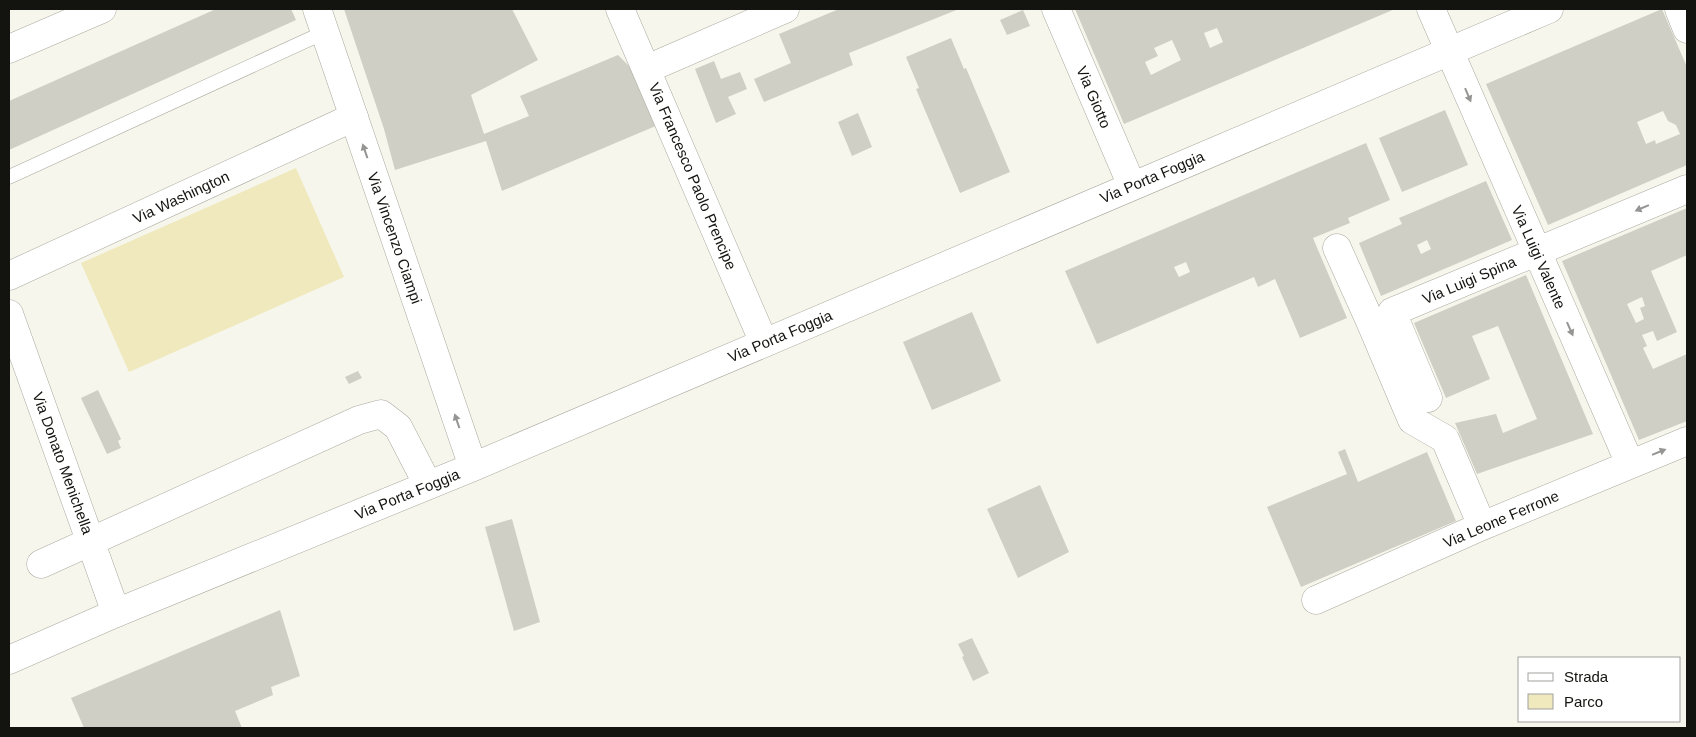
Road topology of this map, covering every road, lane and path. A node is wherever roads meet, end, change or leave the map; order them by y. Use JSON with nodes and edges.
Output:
{"nodes":[{"id":1,"x":102,"y":9,"type":"edge"},
{"id":2,"x":620,"y":9,"type":"edge"},
{"id":3,"x":785,"y":9,"type":"edge"},
{"id":4,"x":1056,"y":9,"type":"edge"},
{"id":5,"x":1431,"y":9,"type":"edge"},
{"id":6,"x":1549,"y":9,"type":"edge"},
{"id":7,"x":1679,"y":9,"type":"edge"},
{"id":8,"x":321,"y":21,"type":"edge"},
{"id":9,"x":1687,"y":28,"type":"edge"},
{"id":10,"x":9,"y":49,"type":"edge"},
{"id":11,"x":1449,"y":51,"type":"junction"},
{"id":12,"x":646,"y":69,"type":"junction"},
{"id":13,"x":354,"y":118,"type":"junction"},
{"id":14,"x":9,"y":177,"type":"edge"},
{"id":15,"x":1132,"y":186,"type":"junction"},
{"id":16,"x":1687,"y":189,"type":"edge"},
{"id":17,"x":1337,"y":248,"type":"dead end"},
{"id":18,"x":1536,"y":252,"type":"junction"},
{"id":19,"x":9,"y":276,"type":"edge"},
{"id":20,"x":9,"y":314,"type":"edge"},
{"id":21,"x":764,"y":343,"type":"junction"},
{"id":22,"x":1428,"y":398,"type":"dead end"},
{"id":23,"x":1687,"y":441,"type":"edge"},
{"id":24,"x":1630,"y":464,"type":"junction"},
{"id":25,"x":473,"y":467,"type":"junction"},
{"id":26,"x":428,"y":485,"type":"junction"},
{"id":27,"x":1482,"y":526,"type":"junction"},
{"id":28,"x":91,"y":542,"type":"junction"},
{"id":29,"x":41,"y":564,"type":"dead end"},
{"id":30,"x":1316,"y":600,"type":"dead end"},
{"id":31,"x":116,"y":614,"type":"junction"},
{"id":32,"x":9,"y":660,"type":"edge"}],
"edges":[{"from":1,"to":10,"type":"street"},
{"from":2,"to":12,"type":"street","name":"Via Francesco Paolo Prencipe"},
{"from":3,"to":12,"type":"street"},
{"from":4,"to":15,"type":"street","name":"Via Giotto"},
{"from":5,"to":11,"type":"street","name":"Via Luigi Valente"},
{"from":6,"to":11,"type":"street","name":"Via Porta Foggia"},
{"from":7,"to":9,"type":"street"},
{"from":8,"to":13,"type":"street","name":"Via Vincenzo Ciampi"},
{"from":8,"to":14,"type":"lane"},
{"from":11,"to":15,"type":"street","name":"Via Porta Foggia"},
{"from":11,"to":18,"type":"street","name":"Via Luigi Valente","one_way":true},
{"from":12,"to":21,"type":"street","name":"Via Francesco Paolo Prencipe"},
{"from":13,"to":19,"type":"street","name":"Via Washington"},
{"from":25,"to":13,"type":"street","name":"Via Vincenzo Ciampi","one_way":true},
{"from":15,"to":21,"type":"street","name":"Via Porta Foggia"},
{"from":16,"to":18,"type":"street","name":"Via Luigi Spina","one_way":true},
{"from":17,"to":27,"type":"street"},
{"from":18,"to":22,"type":"street","name":"Via Luigi Spina"},
{"from":18,"to":24,"type":"street","name":"Via Luigi Valente","one_way":true},
{"from":20,"to":28,"type":"street","name":"Via Donato Menichella"},
{"from":21,"to":25,"type":"street","name":"Via Porta Foggia"},
{"from":24,"to":23,"type":"street","name":"Via Leone Ferrone","one_way":true},
{"from":24,"to":27,"type":"street","name":"Via Leone Ferrone"},
{"from":25,"to":26,"type":"street","name":"Via Porta Foggia"},
{"from":26,"to":28,"type":"street"},
{"from":26,"to":31,"type":"street","name":"Via Porta Foggia"},
{"from":27,"to":30,"type":"street","name":"Via Leone Ferrone"},
{"from":28,"to":29,"type":"street"},
{"from":28,"to":31,"type":"street","name":"Via Donato Menichella"},
{"from":31,"to":32,"type":"street","name":"Via Porta Foggia"}]}
